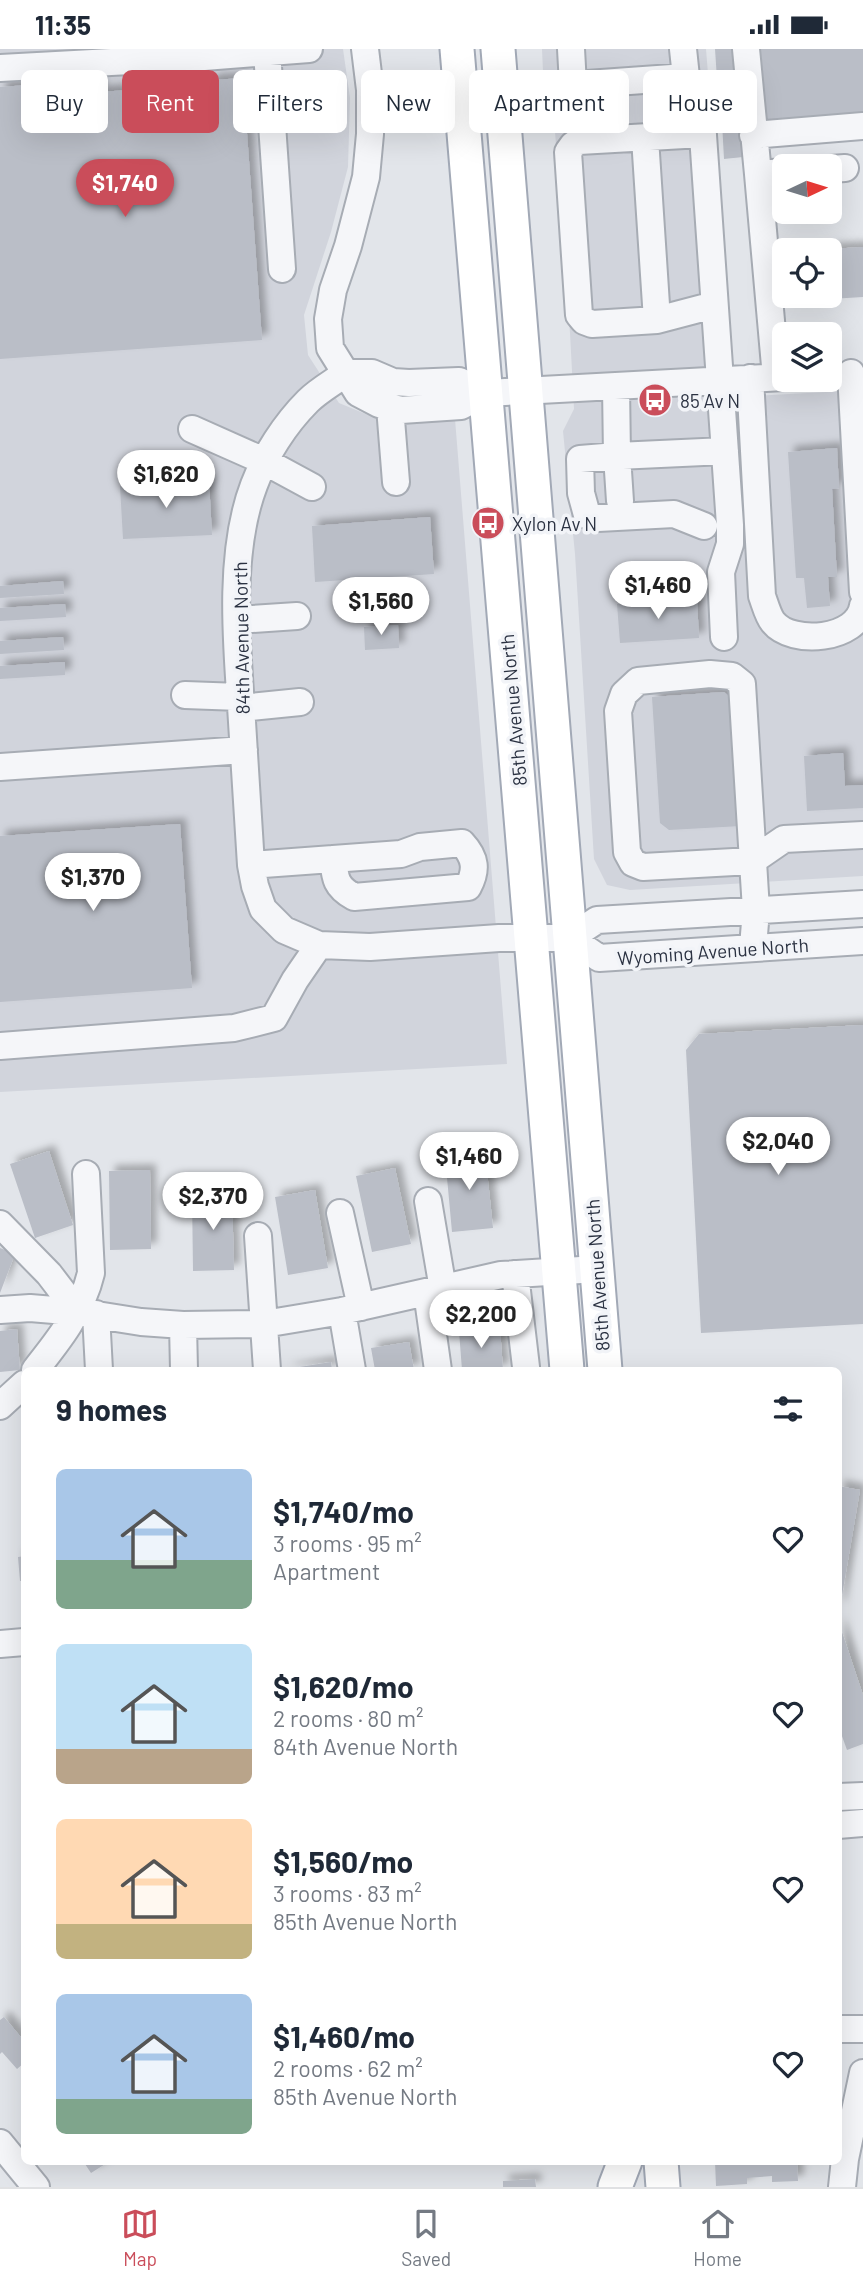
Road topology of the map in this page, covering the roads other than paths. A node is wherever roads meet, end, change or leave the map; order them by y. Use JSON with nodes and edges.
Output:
{"nodes":[{"id":1,"x":309,"y":49,"type":"edge"},
{"id":2,"x":365,"y":49,"type":"edge"},
{"id":3,"x":457,"y":49,"type":"edge"},
{"id":4,"x":498,"y":49,"type":"edge"},
{"id":5,"x":571,"y":49,"type":"edge"},
{"id":6,"x":683,"y":49,"type":"edge"},
{"id":7,"x":746,"y":49,"type":"edge"},
{"id":8,"x":267,"y":52,"type":"junction"},
{"id":9,"x":0,"y":68,"type":"edge"},
{"id":10,"x":685,"y":70,"type":"edge"},
{"id":11,"x":643,"y":80,"type":"edge"},
{"id":12,"x":863,"y":126,"type":"edge"},
{"id":13,"x":702,"y":134,"type":"joint"},
{"id":14,"x":753,"y":135,"type":"junction"},
{"id":15,"x":645,"y":138,"type":"junction"},
{"id":16,"x":771,"y":173,"type":"edge"},
{"id":17,"x":282,"y":269,"type":"dead end"},
{"id":18,"x":715,"y":306,"type":"junction"},
{"id":19,"x":657,"y":320,"type":"junction"},
{"id":20,"x":346,"y":373,"type":"junction"},
{"id":21,"x":848,"y":373,"type":"edge"},
{"id":22,"x":770,"y":377,"type":"edge"},
{"id":23,"x":720,"y":380,"type":"junction"},
{"id":24,"x":616,"y":386,"type":"junction"},
{"id":25,"x":525,"y":391,"type":"junction"},
{"id":26,"x":486,"y":393,"type":"junction"},
{"id":27,"x":390,"y":407,"type":"junction"},
{"id":28,"x":192,"y":429,"type":"dead end"},
{"id":29,"x":725,"y":451,"type":"junction"},
{"id":30,"x":617,"y":456,"type":"junction"},
{"id":31,"x":264,"y":461,"type":"junction"},
{"id":32,"x":396,"y":482,"type":"dead end"},
{"id":33,"x":312,"y":487,"type":"dead end"},
{"id":34,"x":620,"y":501,"type":"dead end"},
{"id":35,"x":704,"y":526,"type":"dead end"},
{"id":36,"x":863,"y":591,"type":"edge"},
{"id":37,"x":860,"y":614,"type":"edge"},
{"id":38,"x":297,"y":616,"type":"dead end"},
{"id":39,"x":237,"y":619,"type":"junction"},
{"id":40,"x":724,"y":638,"type":"dead end"},
{"id":41,"x":185,"y":695,"type":"dead end"},
{"id":42,"x":241,"y":702,"type":"junction"},
{"id":43,"x":300,"y":702,"type":"dead end"},
{"id":44,"x":244,"y":750,"type":"junction"},
{"id":45,"x":0,"y":767,"type":"edge"},
{"id":46,"x":863,"y":835,"type":"edge"},
{"id":47,"x":333,"y":859,"type":"junction"},
{"id":48,"x":752,"y":861,"type":"junction"},
{"id":49,"x":251,"y":865,"type":"junction"},
{"id":50,"x":863,"y":904,"type":"edge"},
{"id":51,"x":756,"y":910,"type":"junction"},
{"id":52,"x":531,"y":938,"type":"junction"},
{"id":53,"x":570,"y":938,"type":"junction"},
{"id":54,"x":863,"y":941,"type":"edge"},
{"id":55,"x":319,"y":945,"type":"junction"},
{"id":56,"x":753,"y":947,"type":"junction"},
{"id":57,"x":0,"y":1046,"type":"edge"},
{"id":58,"x":86,"y":1174,"type":"dead end"},
{"id":59,"x":427,"y":1201,"type":"dead end"},
{"id":60,"x":340,"y":1213,"type":"dead end"},
{"id":61,"x":0,"y":1224,"type":"edge"},
{"id":62,"x":258,"y":1236,"type":"dead end"},
{"id":63,"x":597,"y":1269,"type":"junction"},
{"id":64,"x":558,"y":1271,"type":"junction"},
{"id":65,"x":515,"y":1273,"type":"junction"},
{"id":66,"x":435,"y":1291,"type":"junction"},
{"id":67,"x":352,"y":1309,"type":"junction"},
{"id":68,"x":0,"y":1310,"type":"edge"},
{"id":69,"x":87,"y":1313,"type":"junction"},
{"id":70,"x":264,"y":1324,"type":"junction"},
{"id":71,"x":183,"y":1325,"type":"junction"},
{"id":72,"x":38,"y":1367,"type":"edge"},
{"id":73,"x":98,"y":1367,"type":"edge"},
{"id":74,"x":184,"y":1367,"type":"edge"},
{"id":75,"x":267,"y":1367,"type":"edge"},
{"id":76,"x":352,"y":1367,"type":"edge"},
{"id":77,"x":438,"y":1367,"type":"edge"},
{"id":78,"x":526,"y":1367,"type":"dead end"},
{"id":79,"x":567,"y":1367,"type":"edge"},
{"id":80,"x":605,"y":1367,"type":"edge"},
{"id":81,"x":21,"y":1387,"type":"edge"},
{"id":82,"x":0,"y":1406,"type":"edge"},
{"id":83,"x":21,"y":1642,"type":"edge"},
{"id":84,"x":0,"y":1644,"type":"edge"},
{"id":85,"x":863,"y":1796,"type":"edge"},
{"id":86,"x":842,"y":1797,"type":"edge"},
{"id":87,"x":863,"y":1823,"type":"edge"},
{"id":88,"x":842,"y":1825,"type":"edge"},
{"id":89,"x":842,"y":2029,"type":"edge"},
{"id":90,"x":863,"y":2029,"type":"edge"},
{"id":91,"x":863,"y":2073,"type":"edge"},
{"id":92,"x":846,"y":2117,"type":"edge"},
{"id":93,"x":0,"y":2143,"type":"edge"},
{"id":94,"x":623,"y":2165,"type":"edge"},
{"id":95,"x":625,"y":2165,"type":"edge"},
{"id":96,"x":661,"y":2165,"type":"edge"},
{"id":97,"x":36,"y":2187,"type":"edge"},
{"id":98,"x":615,"y":2187,"type":"edge"},
{"id":99,"x":627,"y":2187,"type":"edge"},
{"id":100,"x":663,"y":2187,"type":"edge"},
{"id":101,"x":842,"y":2187,"type":"edge"}],
"edges":[{"from":1,"to":8,"type":"street"},
{"from":2,"to":20,"type":"street"},
{"from":3,"to":26,"type":"main road","name":"85th Avenue North"},
{"from":4,"to":25,"type":"main road","name":"85th Avenue North"},
{"from":5,"to":11,"type":"street"},
{"from":6,"to":10,"type":"street"},
{"from":7,"to":14,"type":"street"},
{"from":8,"to":9,"type":"street"},
{"from":8,"to":17,"type":"street"},
{"from":12,"to":14,"type":"street"},
{"from":13,"to":15,"type":"street"},
{"from":13,"to":18,"type":"street"},
{"from":14,"to":16,"type":"street"},
{"from":15,"to":19,"type":"street"},
{"from":15,"to":19,"type":"street"},
{"from":16,"to":22,"type":"street"},
{"from":18,"to":19,"type":"street"},
{"from":18,"to":23,"type":"street"},
{"from":20,"to":26,"type":"street"},
{"from":20,"to":27,"type":"street"},
{"from":20,"to":31,"type":"street","name":"84th Avenue North"},
{"from":21,"to":36,"type":"street"},
{"from":22,"to":23,"type":"street"},
{"from":22,"to":37,"type":"street"},
{"from":23,"to":24,"type":"street"},
{"from":23,"to":29,"type":"street"},
{"from":24,"to":25,"type":"street"},
{"from":24,"to":30,"type":"street"},
{"from":25,"to":26,"type":"street"},
{"from":25,"to":53,"type":"main road","name":"85th Avenue North"},
{"from":26,"to":27,"type":"street"},
{"from":26,"to":52,"type":"main road","name":"85th Avenue North"},
{"from":27,"to":32,"type":"street"},
{"from":28,"to":31,"type":"street"},
{"from":29,"to":30,"type":"street"},
{"from":29,"to":40,"type":"street"},
{"from":30,"to":34,"type":"street"},
{"from":30,"to":35,"type":"street"},
{"from":31,"to":33,"type":"street"},
{"from":31,"to":39,"type":"street","name":"84th Avenue North"},
{"from":38,"to":39,"type":"street"},
{"from":39,"to":42,"type":"street","name":"84th Avenue North"},
{"from":41,"to":42,"type":"street"},
{"from":42,"to":43,"type":"street"},
{"from":42,"to":44,"type":"street","name":"84th Avenue North"},
{"from":44,"to":45,"type":"street"},
{"from":44,"to":49,"type":"street","name":"84th Avenue North"},
{"from":46,"to":48,"type":"street"},
{"from":47,"to":47,"type":"street"},
{"from":47,"to":49,"type":"street"},
{"from":48,"to":48,"type":"street"},
{"from":48,"to":51,"type":"street"},
{"from":49,"to":55,"type":"street","name":"84th Avenue North"},
{"from":50,"to":51,"type":"street","name":"Wyoming Avenue North"},
{"from":51,"to":53,"type":"street","name":"Wyoming Avenue North"},
{"from":51,"to":56,"type":"street"},
{"from":52,"to":53,"type":"street"},
{"from":52,"to":55,"type":"street"},
{"from":52,"to":64,"type":"main road","name":"85th Avenue North"},
{"from":53,"to":56,"type":"street","name":"Wyoming Avenue North"},
{"from":53,"to":63,"type":"main road","name":"85th Avenue North"},
{"from":54,"to":56,"type":"street","name":"Wyoming Avenue North"},
{"from":55,"to":57,"type":"street"},
{"from":58,"to":69,"type":"street"},
{"from":59,"to":66,"type":"street"},
{"from":60,"to":67,"type":"street"},
{"from":61,"to":69,"type":"street"},
{"from":62,"to":70,"type":"street"},
{"from":63,"to":64,"type":"street"},
{"from":63,"to":80,"type":"main road","name":"85th Avenue North"},
{"from":64,"to":65,"type":"street"},
{"from":64,"to":79,"type":"main road","name":"85th Avenue North"},
{"from":65,"to":66,"type":"street"},
{"from":65,"to":78,"type":"street"},
{"from":66,"to":67,"type":"street"},
{"from":66,"to":77,"type":"street"},
{"from":67,"to":70,"type":"street"},
{"from":67,"to":76,"type":"street"},
{"from":68,"to":69,"type":"street"},
{"from":69,"to":71,"type":"street"},
{"from":69,"to":72,"type":"street"},
{"from":69,"to":73,"type":"street"},
{"from":70,"to":71,"type":"street"},
{"from":70,"to":75,"type":"street"},
{"from":71,"to":74,"type":"street"},
{"from":81,"to":82,"type":"street"},
{"from":83,"to":84,"type":"street"},
{"from":85,"to":86,"type":"street"},
{"from":87,"to":88,"type":"street"},
{"from":89,"to":90,"type":"street"},
{"from":91,"to":92,"type":"street"},
{"from":92,"to":101,"type":"street"},
{"from":93,"to":97,"type":"street"},
{"from":94,"to":98,"type":"main road"},
{"from":95,"to":99,"type":"main road"},
{"from":96,"to":100,"type":"main road"}]}
